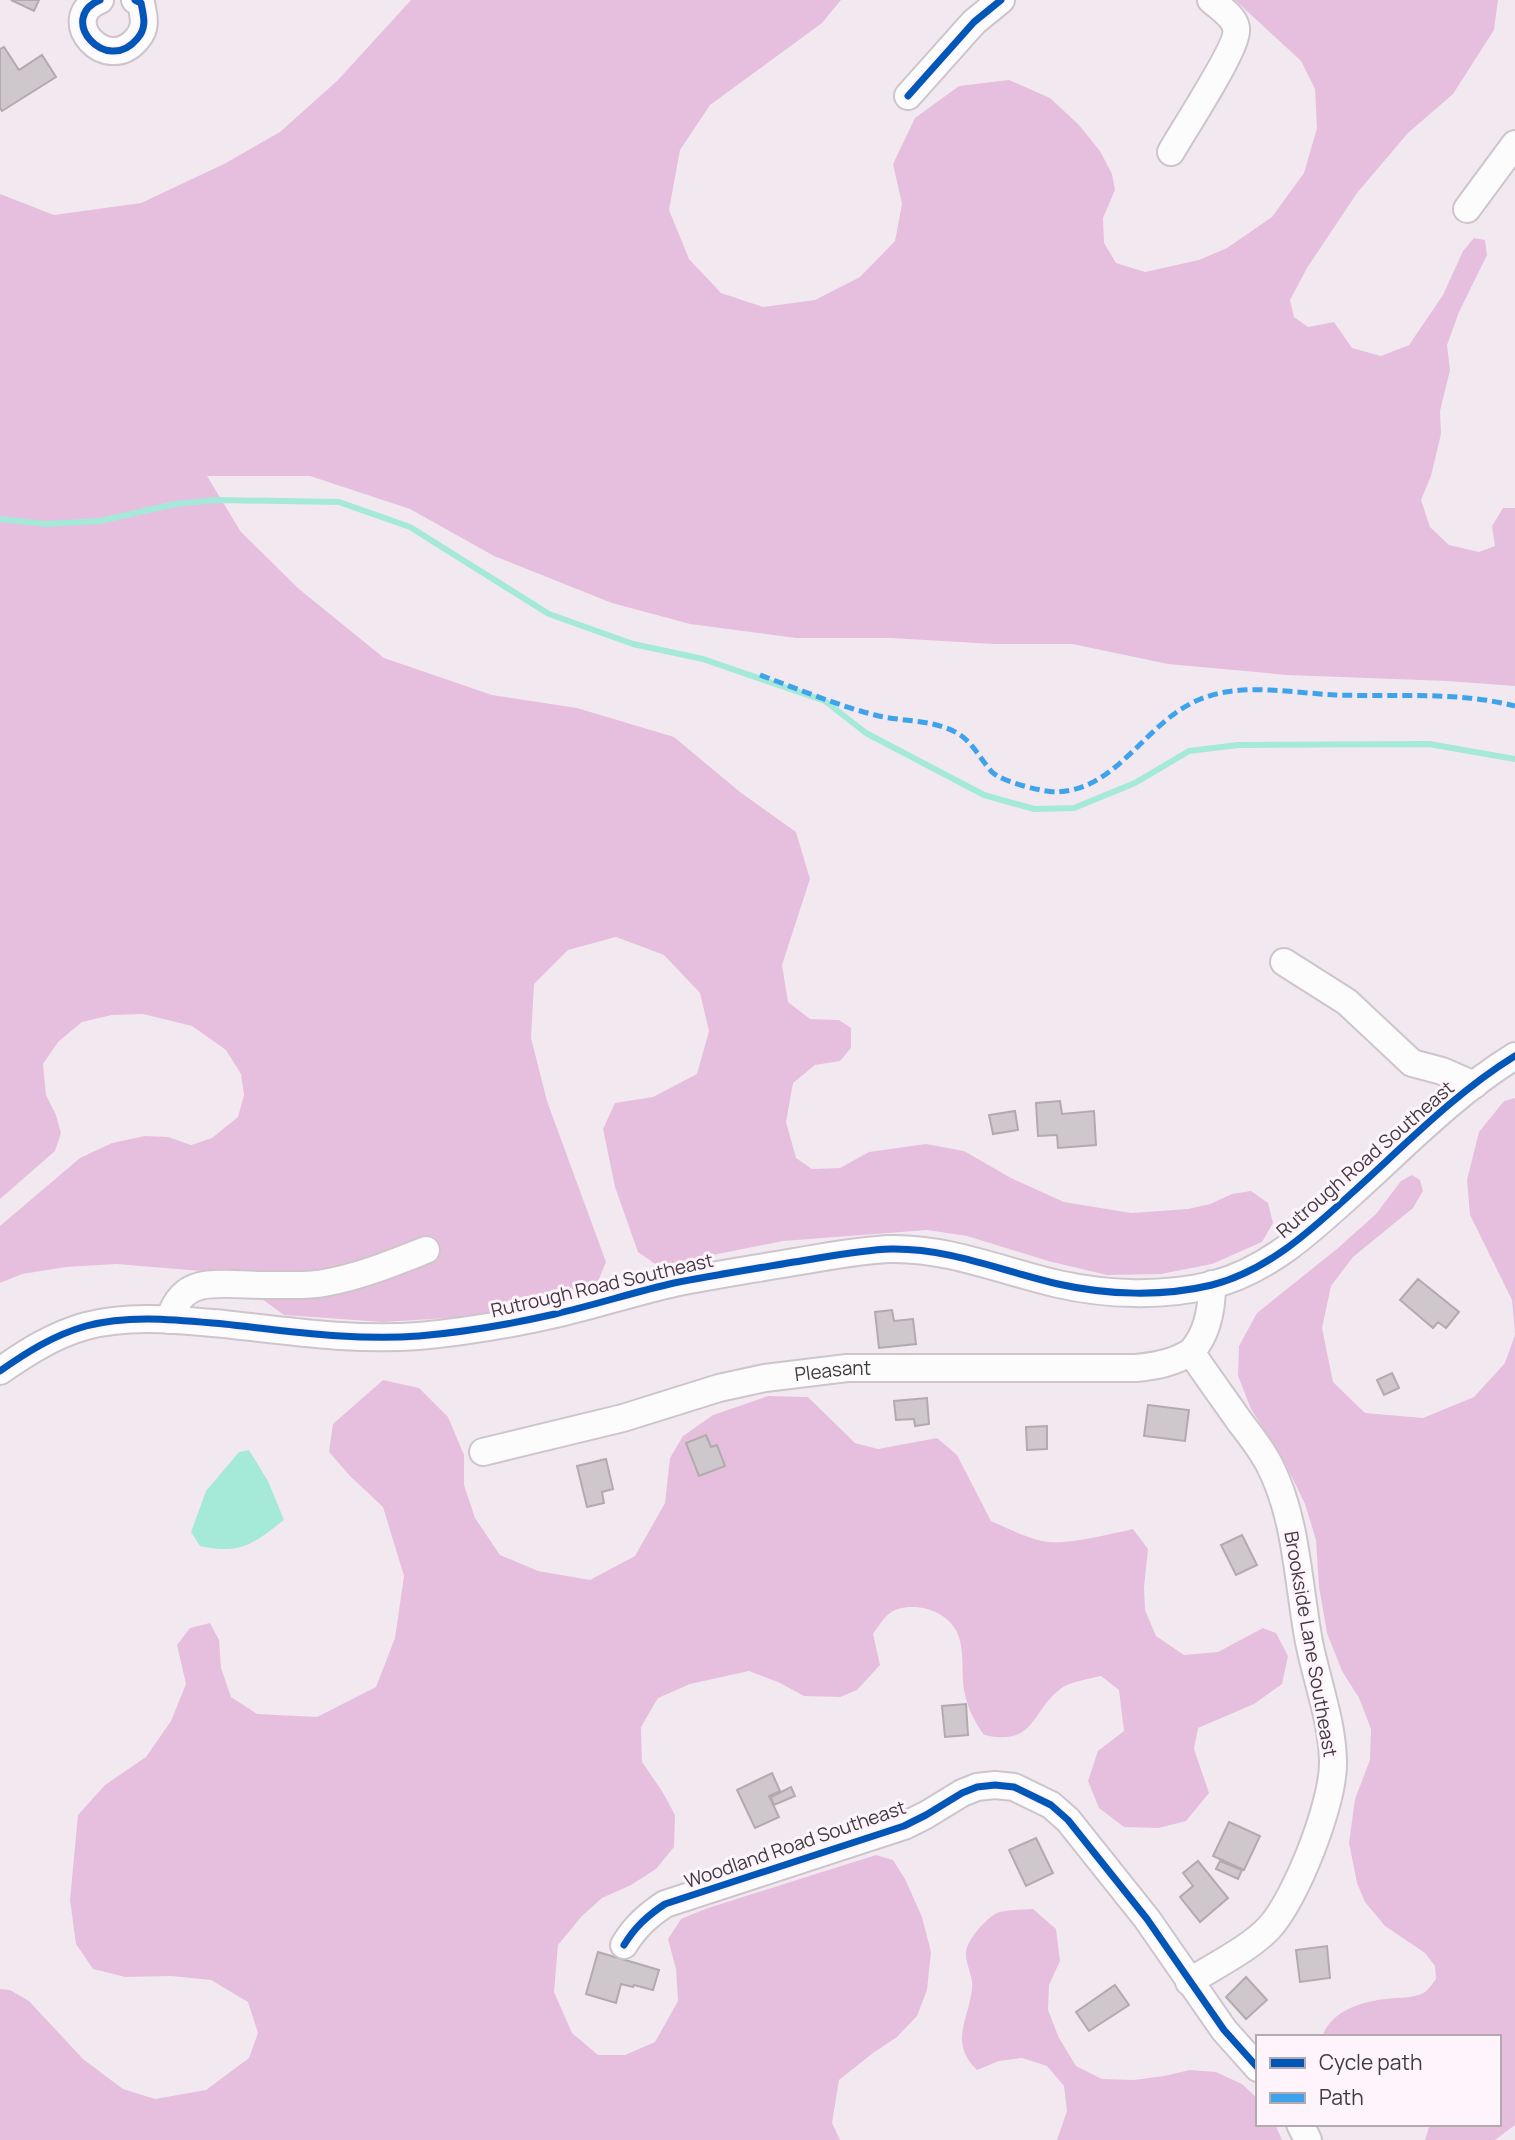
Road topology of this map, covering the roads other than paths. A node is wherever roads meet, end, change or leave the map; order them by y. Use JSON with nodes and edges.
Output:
{"nodes":[{"id":1,"x":100,"y":0,"type":"edge"},
{"id":2,"x":1001,"y":0,"type":"edge"},
{"id":3,"x":1211,"y":0,"type":"edge"},
{"id":4,"x":140,"y":1,"type":"edge"},
{"id":5,"x":908,"y":96,"type":"dead end"},
{"id":6,"x":1515,"y":144,"type":"edge"},
{"id":7,"x":1171,"y":152,"type":"dead end"},
{"id":8,"x":1467,"y":209,"type":"dead end"},
{"id":9,"x":1284,"y":962,"type":"dead end"},
{"id":10,"x":1515,"y":1056,"type":"edge"},
{"id":11,"x":1474,"y":1085,"type":"junction"},
{"id":12,"x":426,"y":1250,"type":"dead end"},
{"id":13,"x":1212,"y":1284,"type":"junction"},
{"id":14,"x":169,"y":1320,"type":"junction"},
{"id":15,"x":1191,"y":1353,"type":"junction"},
{"id":16,"x":0,"y":1371,"type":"edge"},
{"id":17,"x":483,"y":1452,"type":"dead end"},
{"id":18,"x":624,"y":1945,"type":"dead end"},
{"id":19,"x":1189,"y":1982,"type":"junction"},
{"id":20,"x":1256,"y":2066,"type":"edge"}],
"edges":[{"from":1,"to":4,"type":"street"},
{"from":2,"to":5,"type":"street"},
{"from":3,"to":7,"type":"street"},
{"from":6,"to":8,"type":"street"},
{"from":9,"to":11,"type":"street"},
{"from":10,"to":11,"type":"street","name":"Rutrough Road Southeast"},
{"from":11,"to":13,"type":"street","name":"Rutrough Road Southeast"},
{"from":12,"to":14,"type":"street"},
{"from":13,"to":14,"type":"street","name":"Rutrough Road Southeast"},
{"from":13,"to":15,"type":"street"},
{"from":14,"to":16,"type":"street","name":"Rutrough Road Southeast"},
{"from":15,"to":17,"type":"street","name":"Pleasant"},
{"from":15,"to":19,"type":"street","name":"Brookside Lane Southeast"},
{"from":18,"to":19,"type":"street","name":"Woodland Road Southeast"},
{"from":19,"to":20,"type":"street","name":"Woodland Road Southeast"}]}
